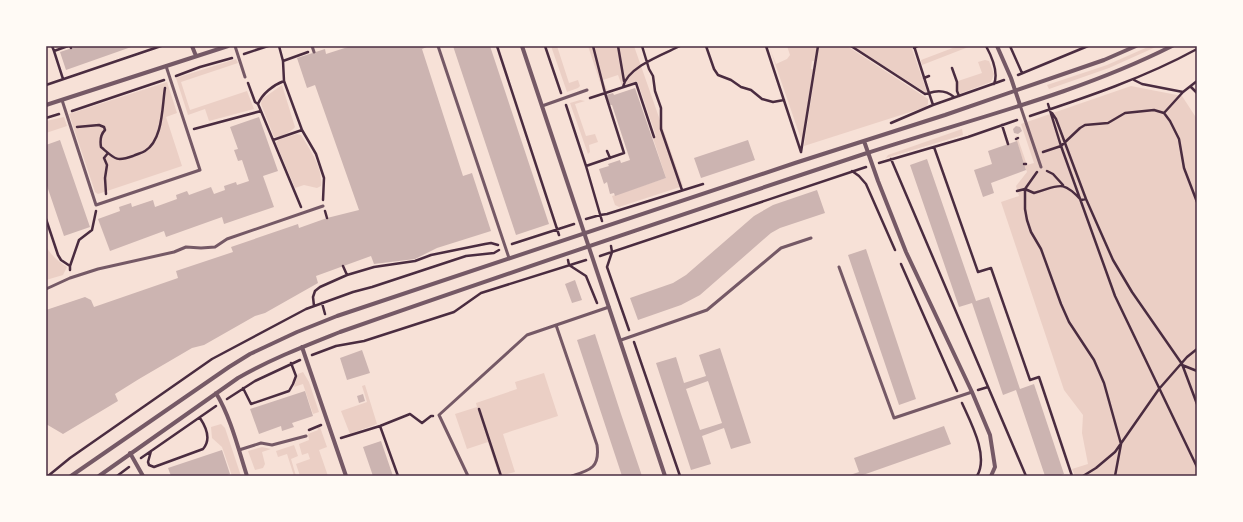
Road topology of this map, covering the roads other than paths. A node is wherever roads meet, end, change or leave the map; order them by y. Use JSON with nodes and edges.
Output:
{"nodes":[{"id":1,"x":192,"y":46,"type":"edge"},
{"id":2,"x":228,"y":46,"type":"edge"},
{"id":3,"x":234,"y":46,"type":"edge"},
{"id":4,"x":438,"y":46,"type":"edge"},
{"id":5,"x":522,"y":46,"type":"edge"},
{"id":6,"x":997,"y":46,"type":"edge"},
{"id":7,"x":1136,"y":46,"type":"edge"},
{"id":8,"x":1172,"y":46,"type":"edge"},
{"id":9,"x":196,"y":56,"type":"junction"},
{"id":10,"x":166,"y":66,"type":"junction"},
{"id":11,"x":245,"y":77,"type":"road end"},
{"id":12,"x":588,"y":90,"type":"dead end"},
{"id":13,"x":1015,"y":90,"type":"junction"},
{"id":14,"x":62,"y":100,"type":"junction"},
{"id":15,"x":46,"y":105,"type":"edge"},
{"id":16,"x":1020,"y":105,"type":"junction"},
{"id":17,"x":542,"y":106,"type":"junction"},
{"id":18,"x":864,"y":141,"type":"junction"},
{"id":19,"x":868,"y":153,"type":"junction"},
{"id":20,"x":1041,"y":167,"type":"road end"},
{"id":21,"x":323,"y":206,"type":"road end"},
{"id":22,"x":584,"y":234,"type":"junction"},
{"id":23,"x":811,"y":238,"type":"dead end"},
{"id":24,"x":589,"y":247,"type":"junction"},
{"id":25,"x":509,"y":258,"type":"junction"},
{"id":26,"x":839,"y":267,"type":"dead end"},
{"id":27,"x":46,"y":290,"type":"edge"},
{"id":28,"x":609,"y":307,"type":"junction"},
{"id":29,"x":556,"y":325,"type":"junction"},
{"id":30,"x":621,"y":340,"type":"junction"},
{"id":31,"x":302,"y":347,"type":"junction"},
{"id":32,"x":972,"y":392,"type":"junction"},
{"id":33,"x":216,"y":393,"type":"junction"},
{"id":34,"x":306,"y":436,"type":"dead end"},
{"id":35,"x":238,"y":450,"type":"junction"},
{"id":36,"x":130,"y":453,"type":"junction"},
{"id":37,"x":71,"y":476,"type":"edge"},
{"id":38,"x":99,"y":476,"type":"edge"},
{"id":39,"x":143,"y":476,"type":"edge"},
{"id":40,"x":247,"y":476,"type":"edge"},
{"id":41,"x":346,"y":476,"type":"edge"},
{"id":42,"x":468,"y":476,"type":"edge"},
{"id":43,"x":572,"y":476,"type":"edge"},
{"id":44,"x":666,"y":476,"type":"edge"},
{"id":45,"x":991,"y":476,"type":"edge"}],
"edges":[{"from":1,"to":9,"type":"street"},
{"from":2,"to":9,"type":"street"},
{"from":3,"to":11,"type":"lane"},
{"from":4,"to":25,"type":"lane"},
{"from":5,"to":17,"type":"street"},
{"from":6,"to":13,"type":"street"},
{"from":7,"to":13,"type":"street"},
{"from":8,"to":16,"type":"street"},
{"from":9,"to":10,"type":"street"},
{"from":10,"to":14,"type":"street"},
{"from":10,"to":14,"type":"lane"},
{"from":12,"to":17,"type":"lane"},
{"from":13,"to":16,"type":"street"},
{"from":13,"to":18,"type":"street"},
{"from":14,"to":15,"type":"street"},
{"from":16,"to":19,"type":"street"},
{"from":16,"to":20,"type":"lane"},
{"from":17,"to":22,"type":"street"},
{"from":18,"to":19,"type":"street"},
{"from":18,"to":22,"type":"street"},
{"from":19,"to":24,"type":"street"},
{"from":19,"to":32,"type":"street"},
{"from":21,"to":27,"type":"lane"},
{"from":22,"to":24,"type":"street"},
{"from":22,"to":25,"type":"street"},
{"from":23,"to":30,"type":"lane"},
{"from":24,"to":28,"type":"street"},
{"from":24,"to":31,"type":"street"},
{"from":25,"to":37,"type":"street"},
{"from":26,"to":32,"type":"lane"},
{"from":28,"to":29,"type":"lane"},
{"from":28,"to":30,"type":"street"},
{"from":29,"to":42,"type":"lane"},
{"from":29,"to":43,"type":"lane"},
{"from":30,"to":44,"type":"street"},
{"from":31,"to":33,"type":"street"},
{"from":31,"to":41,"type":"street"},
{"from":32,"to":45,"type":"street"},
{"from":33,"to":35,"type":"street"},
{"from":33,"to":36,"type":"street"},
{"from":34,"to":35,"type":"lane"},
{"from":35,"to":40,"type":"street"},
{"from":36,"to":38,"type":"street"},
{"from":36,"to":39,"type":"street"}]}
